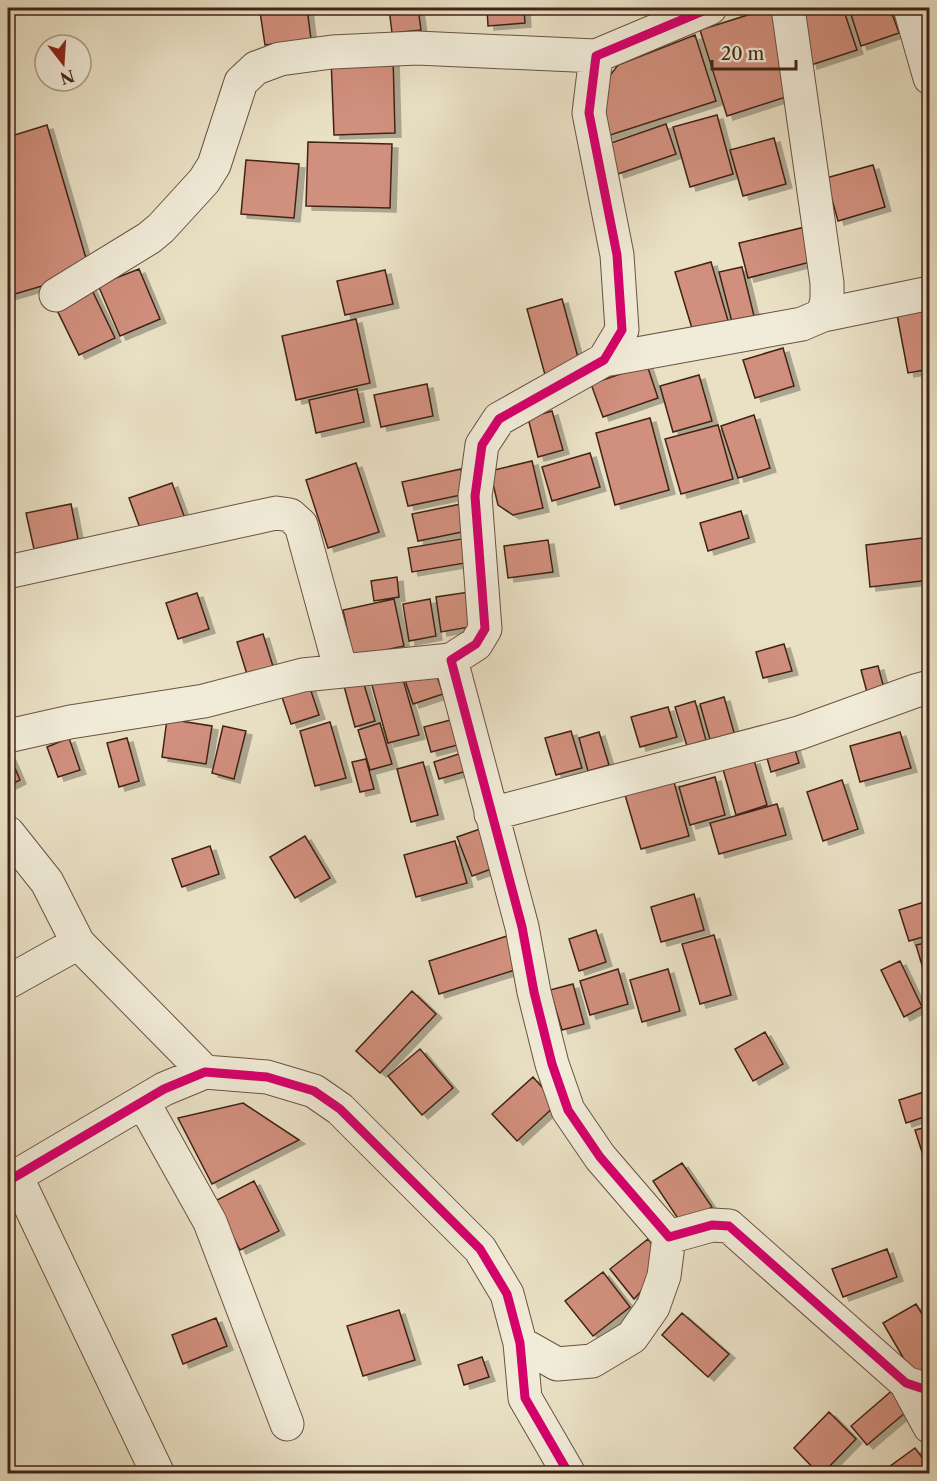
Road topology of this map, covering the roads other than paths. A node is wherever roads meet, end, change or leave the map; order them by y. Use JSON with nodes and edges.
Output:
{"nodes":[{"id":1,"x":710,"y":8,"type":"edge"},
{"id":2,"x":788,"y":8,"type":"edge"},
{"id":3,"x":910,"y":8,"type":"edge"},
{"id":4,"x":596,"y":56,"type":"junction"},
{"id":5,"x":930,"y":78,"type":"edge"},
{"id":6,"x":930,"y":293,"type":"edge"},
{"id":7,"x":56,"y":295,"type":"dead end"},
{"id":8,"x":823,"y":315,"type":"junction"},
{"id":9,"x":604,"y":360,"type":"junction"},
{"id":10,"x":12,"y":571,"type":"dead end"},
{"id":11,"x":451,"y":660,"type":"junction"},
{"id":12,"x":341,"y":671,"type":"junction"},
{"id":13,"x":930,"y":687,"type":"edge"},
{"id":14,"x":8,"y":736,"type":"edge"},
{"id":15,"x":491,"y":814,"type":"junction"},
{"id":16,"x":8,"y":833,"type":"edge"},
{"id":17,"x":78,"y":943,"type":"junction"},
{"id":18,"x":8,"y":982,"type":"edge"},
{"id":19,"x":205,"y":1072,"type":"junction"},
{"id":20,"x":143,"y":1102,"type":"junction"},
{"id":21,"x":12,"y":1178,"type":"edge"},
{"id":22,"x":669,"y":1237,"type":"junction"},
{"id":23,"x":520,"y":1343,"type":"junction"},
{"id":24,"x":918,"y":1385,"type":"edge"},
{"id":25,"x":287,"y":1424,"type":"dead end"},
{"id":26,"x":930,"y":1427,"type":"edge"},
{"id":27,"x":158,"y":1473,"type":"edge"},
{"id":28,"x":569,"y":1473,"type":"edge"}],
"edges":[{"from":1,"to":4,"type":"street"},
{"from":2,"to":8,"type":"street"},
{"from":3,"to":5,"type":"street"},
{"from":4,"to":7,"type":"street"},
{"from":4,"to":9,"type":"street"},
{"from":6,"to":8,"type":"street"},
{"from":8,"to":9,"type":"street"},
{"from":9,"to":11,"type":"street"},
{"from":10,"to":12,"type":"street"},
{"from":11,"to":12,"type":"street"},
{"from":11,"to":15,"type":"street"},
{"from":12,"to":14,"type":"street"},
{"from":13,"to":15,"type":"street"},
{"from":15,"to":22,"type":"street"},
{"from":16,"to":17,"type":"street"},
{"from":17,"to":18,"type":"street"},
{"from":17,"to":19,"type":"street"},
{"from":19,"to":20,"type":"street"},
{"from":19,"to":23,"type":"street"},
{"from":20,"to":21,"type":"street"},
{"from":20,"to":25,"type":"street"},
{"from":21,"to":27,"type":"street"},
{"from":22,"to":23,"type":"street"},
{"from":22,"to":24,"type":"street"},
{"from":23,"to":28,"type":"street"},
{"from":24,"to":26,"type":"street"}]}
